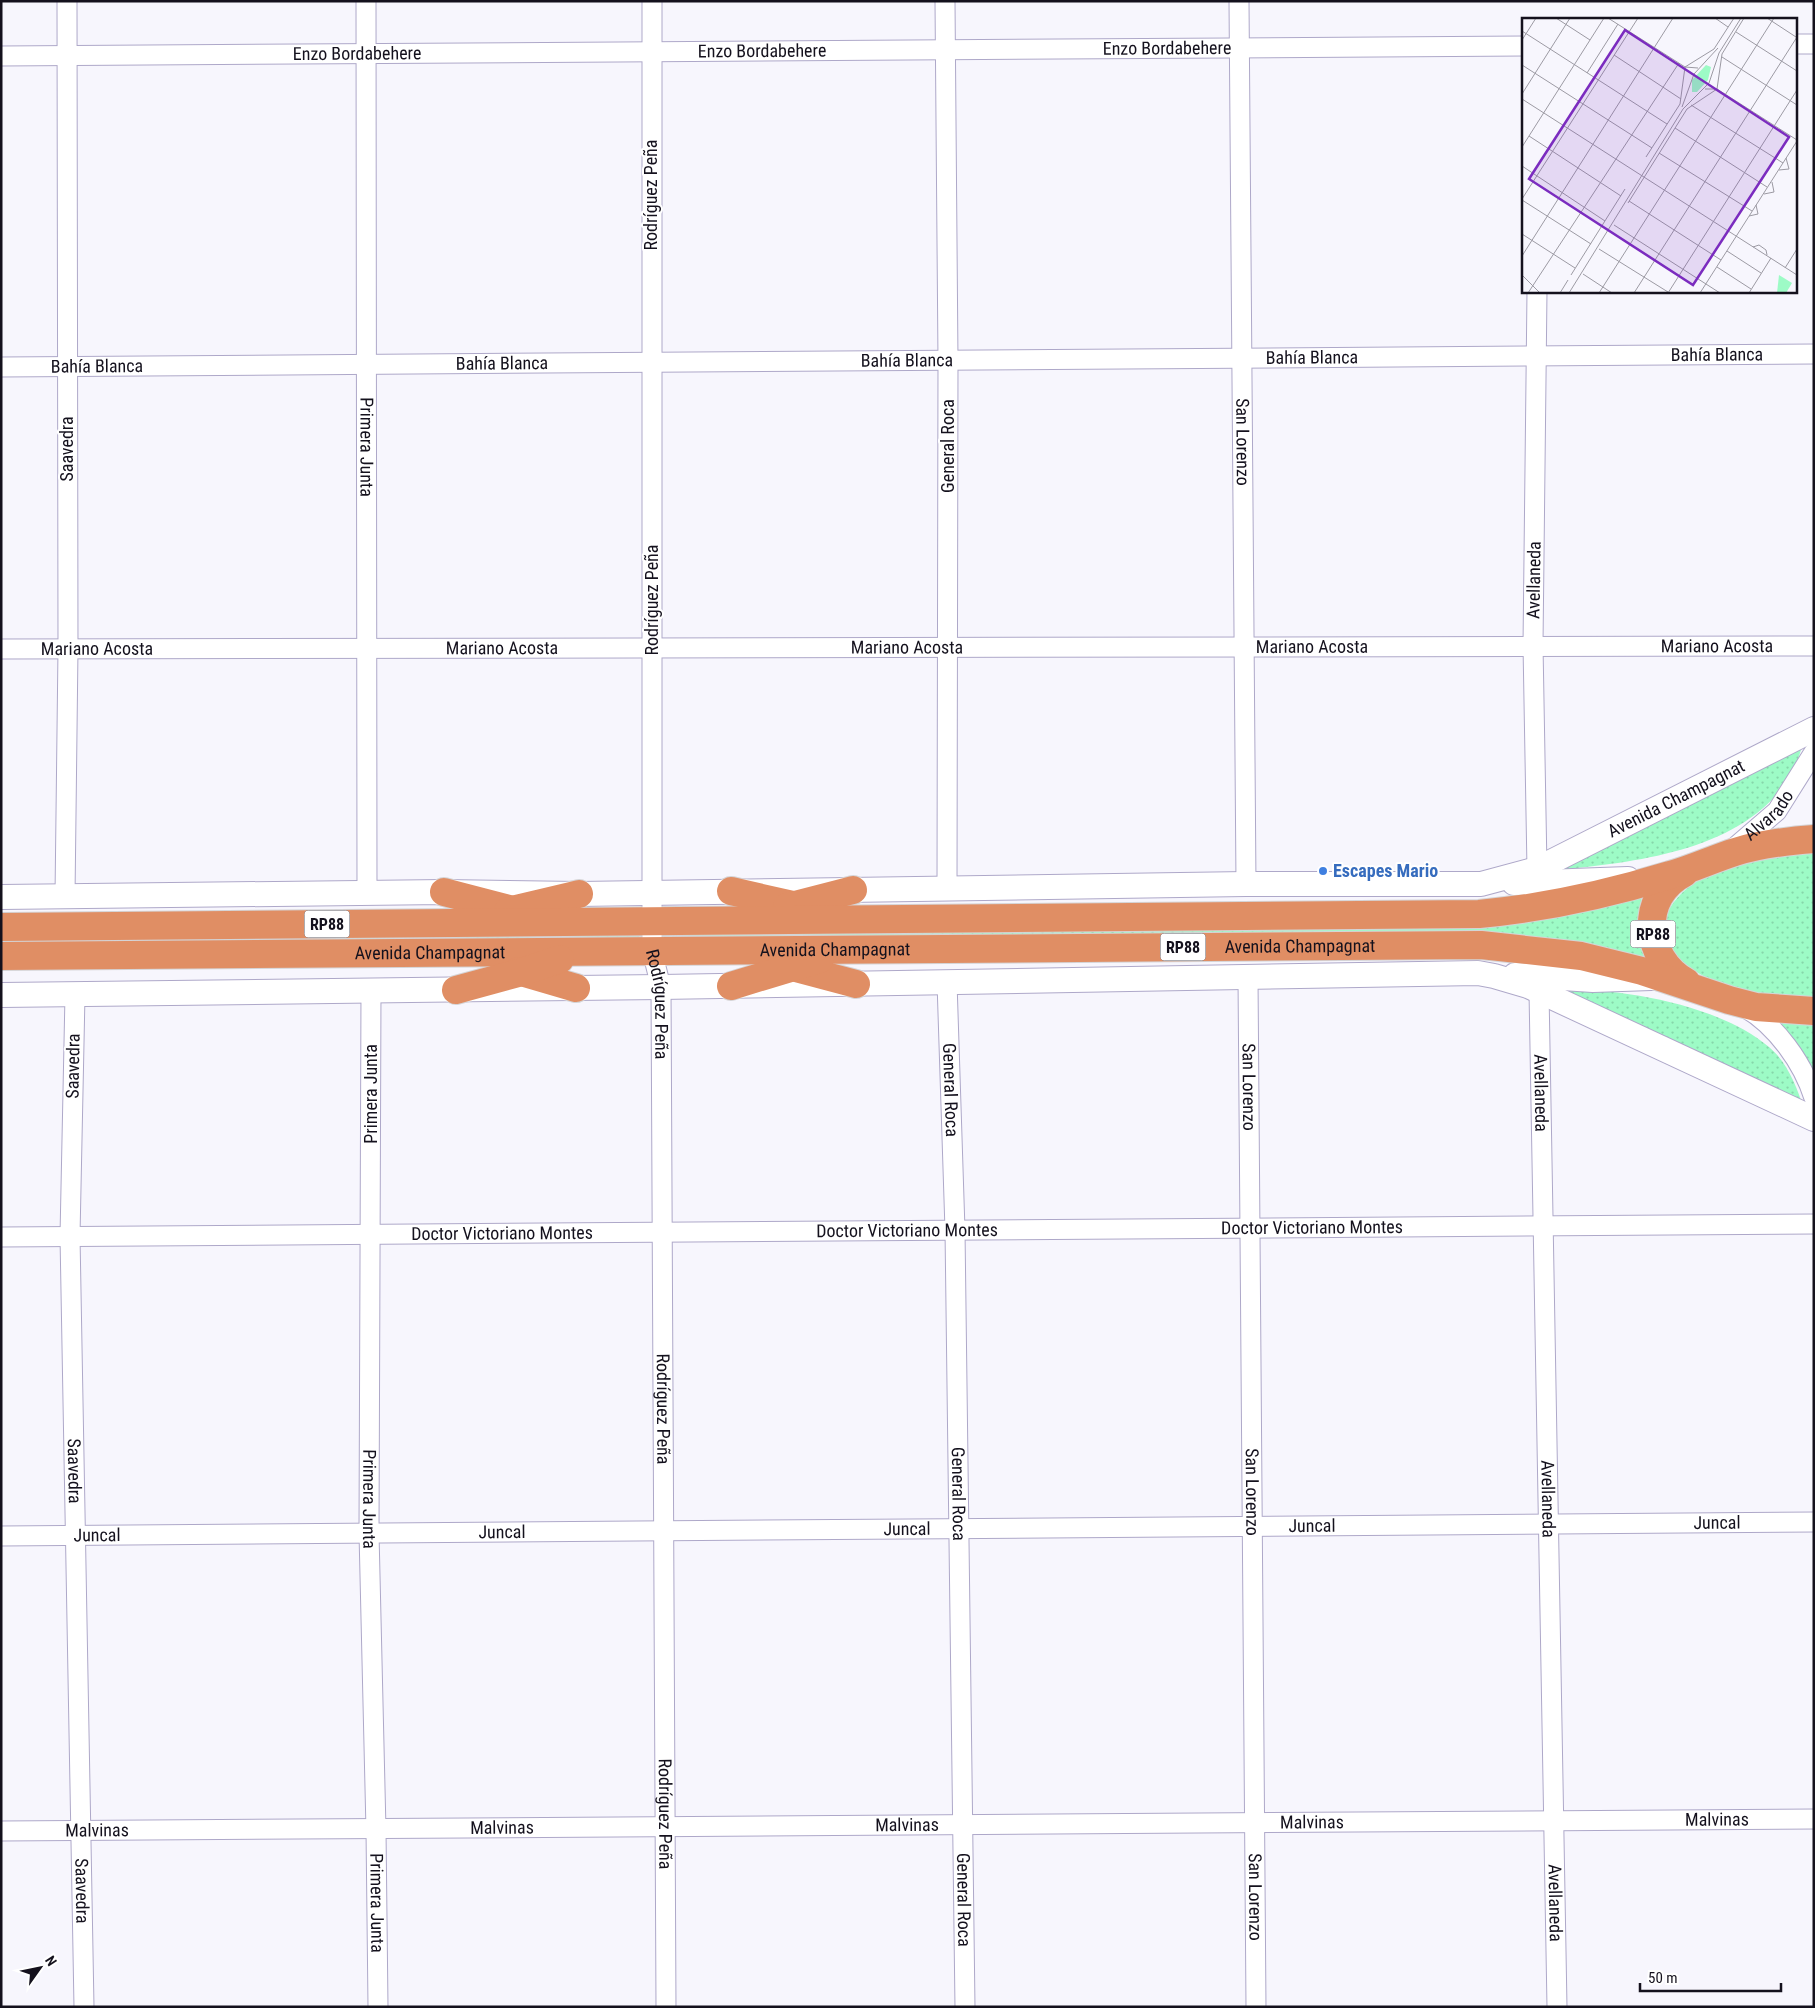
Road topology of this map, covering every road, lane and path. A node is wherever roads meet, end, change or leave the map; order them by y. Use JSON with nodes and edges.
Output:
{"nodes":[{"id":1,"x":67,"y":1,"type":"edge"},
{"id":2,"x":366,"y":1,"type":"edge"},
{"id":3,"x":652,"y":1,"type":"edge"},
{"id":4,"x":945,"y":1,"type":"edge"},
{"id":5,"x":1240,"y":1,"type":"edge"},
{"id":6,"x":1798,"y":44,"type":"edge"},
{"id":7,"x":1814,"y":44,"type":"edge"},
{"id":8,"x":1522,"y":46,"type":"edge"},
{"id":9,"x":1240,"y":48,"type":"junction"},
{"id":10,"x":946,"y":50,"type":"junction"},
{"id":11,"x":652,"y":52,"type":"junction"},
{"id":12,"x":366,"y":54,"type":"junction"},
{"id":13,"x":1,"y":56,"type":"edge"},
{"id":14,"x":67,"y":56,"type":"junction"},
{"id":15,"x":1537,"y":292,"type":"edge"},
{"id":16,"x":1814,"y":354,"type":"edge"},
{"id":17,"x":1537,"y":356,"type":"junction"},
{"id":18,"x":1242,"y":358,"type":"junction"},
{"id":19,"x":948,"y":361,"type":"junction"},
{"id":20,"x":650,"y":363,"type":"junction"},
{"id":21,"x":366,"y":365,"type":"junction"},
{"id":22,"x":1,"y":367,"type":"edge"},
{"id":23,"x":67,"y":367,"type":"junction"},
{"id":24,"x":1533,"y":645,"type":"junction"},
{"id":25,"x":1814,"y":646,"type":"edge"},
{"id":26,"x":1244,"y":647,"type":"junction"},
{"id":27,"x":653,"y":648,"type":"junction"},
{"id":28,"x":948,"y":648,"type":"junction"},
{"id":29,"x":1,"y":649,"type":"edge"},
{"id":30,"x":68,"y":649,"type":"junction"},
{"id":31,"x":368,"y":649,"type":"junction"},
{"id":32,"x":1814,"y":729,"type":"edge"},
{"id":33,"x":1814,"y":752,"type":"edge"},
{"id":34,"x":1814,"y":839,"type":"edge"},
{"id":35,"x":1700,"y":866,"type":"junction"},
{"id":36,"x":1537,"y":869,"type":"junction"},
{"id":37,"x":1660,"y":878,"type":"junction"},
{"id":38,"x":1246,"y":884,"type":"junction"},
{"id":39,"x":1481,"y":884,"type":"junction"},
{"id":40,"x":853,"y":890,"type":"junction"},
{"id":41,"x":947,"y":890,"type":"junction"},
{"id":42,"x":731,"y":891,"type":"junction"},
{"id":43,"x":444,"y":892,"type":"junction"},
{"id":44,"x":652,"y":892,"type":"junction"},
{"id":45,"x":367,"y":893,"type":"junction"},
{"id":46,"x":579,"y":894,"type":"junction"},
{"id":47,"x":1,"y":897,"type":"edge"},
{"id":48,"x":66,"y":897,"type":"junction"},
{"id":49,"x":795,"y":906,"type":"junction"},
{"id":50,"x":512,"y":910,"type":"junction"},
{"id":51,"x":733,"y":919,"type":"junction"},
{"id":52,"x":856,"y":920,"type":"junction"},
{"id":53,"x":652,"y":921,"type":"junction"},
{"id":54,"x":457,"y":922,"type":"junction"},
{"id":55,"x":576,"y":922,"type":"junction"},
{"id":56,"x":1,"y":927,"type":"edge"},
{"id":57,"x":856,"y":949,"type":"junction"},
{"id":58,"x":652,"y":951,"type":"junction"},
{"id":59,"x":732,"y":951,"type":"junction"},
{"id":60,"x":460,"y":952,"type":"junction"},
{"id":61,"x":578,"y":952,"type":"junction"},
{"id":62,"x":1,"y":956,"type":"edge"},
{"id":63,"x":792,"y":967,"type":"junction"},
{"id":64,"x":522,"y":972,"type":"junction"},
{"id":65,"x":1478,"y":973,"type":"junction"},
{"id":66,"x":1248,"y":978,"type":"junction"},
{"id":67,"x":1664,"y":978,"type":"junction"},
{"id":68,"x":948,"y":982,"type":"junction"},
{"id":69,"x":856,"y":984,"type":"junction"},
{"id":70,"x":731,"y":986,"type":"junction"},
{"id":71,"x":661,"y":987,"type":"junction"},
{"id":72,"x":576,"y":988,"type":"junction"},
{"id":73,"x":456,"y":990,"type":"junction"},
{"id":74,"x":371,"y":991,"type":"junction"},
{"id":75,"x":1539,"y":991,"type":"junction"},
{"id":76,"x":1,"y":995,"type":"edge"},
{"id":77,"x":75,"y":995,"type":"junction"},
{"id":78,"x":1718,"y":996,"type":"junction"},
{"id":79,"x":1814,"y":1012,"type":"edge"},
{"id":80,"x":1814,"y":1098,"type":"edge"},
{"id":81,"x":1814,"y":1119,"type":"edge"},
{"id":82,"x":1814,"y":1224,"type":"edge"},
{"id":83,"x":1543,"y":1226,"type":"junction"},
{"id":84,"x":1250,"y":1228,"type":"junction"},
{"id":85,"x":955,"y":1230,"type":"junction"},
{"id":86,"x":662,"y":1232,"type":"junction"},
{"id":87,"x":370,"y":1234,"type":"junction"},
{"id":88,"x":70,"y":1236,"type":"junction"},
{"id":89,"x":1,"y":1237,"type":"edge"},
{"id":90,"x":1814,"y":1522,"type":"edge"},
{"id":91,"x":1549,"y":1524,"type":"junction"},
{"id":92,"x":1252,"y":1526,"type":"junction"},
{"id":93,"x":959,"y":1528,"type":"junction"},
{"id":94,"x":664,"y":1530,"type":"junction"},
{"id":95,"x":369,"y":1533,"type":"junction"},
{"id":96,"x":75,"y":1535,"type":"junction"},
{"id":97,"x":1,"y":1536,"type":"edge"},
{"id":98,"x":1814,"y":1818,"type":"edge"},
{"id":99,"x":1554,"y":1820,"type":"junction"},
{"id":100,"x":1255,"y":1823,"type":"junction"},
{"id":101,"x":963,"y":1824,"type":"junction"},
{"id":102,"x":665,"y":1827,"type":"junction"},
{"id":103,"x":376,"y":1830,"type":"junction"},
{"id":104,"x":1,"y":1831,"type":"edge"},
{"id":105,"x":81,"y":1831,"type":"junction"},
{"id":106,"x":84,"y":2007,"type":"edge"},
{"id":107,"x":378,"y":2007,"type":"edge"},
{"id":108,"x":666,"y":2007,"type":"edge"},
{"id":109,"x":965,"y":2007,"type":"edge"},
{"id":110,"x":1256,"y":2007,"type":"edge"},
{"id":111,"x":1557,"y":2007,"type":"edge"}],
"edges":[{"from":1,"to":14,"type":"street","name":"Saavedra"},
{"from":2,"to":12,"type":"street","name":"Primera Junta"},
{"from":3,"to":11,"type":"street","name":"Rodríguez Peña"},
{"from":4,"to":10,"type":"street","name":"General Roca"},
{"from":5,"to":9,"type":"street","name":"San Lorenzo"},
{"from":6,"to":7,"type":"street"},
{"from":8,"to":9,"type":"street","name":"Enzo Bordabehere"},
{"from":9,"to":10,"type":"street","name":"Enzo Bordabehere"},
{"from":9,"to":18,"type":"street","name":"San Lorenzo"},
{"from":10,"to":11,"type":"street","name":"Enzo Bordabehere"},
{"from":10,"to":19,"type":"street","name":"General Roca"},
{"from":11,"to":12,"type":"street","name":"Enzo Bordabehere"},
{"from":11,"to":20,"type":"street","name":"Rodríguez Peña"},
{"from":12,"to":14,"type":"street","name":"Enzo Bordabehere"},
{"from":12,"to":21,"type":"street","name":"Primera Junta"},
{"from":13,"to":14,"type":"street","name":"Enzo Bordabehere"},
{"from":14,"to":23,"type":"street","name":"Saavedra"},
{"from":15,"to":17,"type":"street","name":"Avellaneda"},
{"from":16,"to":17,"type":"street","name":"Bahía Blanca"},
{"from":17,"to":18,"type":"street","name":"Bahía Blanca"},
{"from":17,"to":24,"type":"street","name":"Avellaneda"},
{"from":18,"to":19,"type":"street","name":"Bahía Blanca"},
{"from":18,"to":26,"type":"street","name":"San Lorenzo"},
{"from":19,"to":20,"type":"street","name":"Bahía Blanca"},
{"from":19,"to":28,"type":"street","name":"General Roca"},
{"from":20,"to":21,"type":"street","name":"Bahía Blanca"},
{"from":20,"to":27,"type":"street","name":"Rodríguez Peña"},
{"from":21,"to":23,"type":"street","name":"Bahía Blanca"},
{"from":21,"to":31,"type":"street","name":"Primera Junta"},
{"from":22,"to":23,"type":"street","name":"Bahía Blanca"},
{"from":23,"to":30,"type":"street","name":"Saavedra"},
{"from":24,"to":25,"type":"street","name":"Mariano Acosta"},
{"from":24,"to":26,"type":"street","name":"Mariano Acosta"},
{"from":24,"to":36,"type":"street","name":"Avellaneda"},
{"from":26,"to":28,"type":"street","name":"Mariano Acosta"},
{"from":26,"to":38,"type":"street","name":"San Lorenzo"},
{"from":27,"to":28,"type":"street","name":"Mariano Acosta"},
{"from":27,"to":31,"type":"street","name":"Mariano Acosta"},
{"from":27,"to":44,"type":"street","name":"Rodríguez Peña"},
{"from":28,"to":41,"type":"street","name":"General Roca"},
{"from":29,"to":30,"type":"street","name":"Mariano Acosta"},
{"from":30,"to":31,"type":"street","name":"Mariano Acosta"},
{"from":30,"to":48,"type":"street","name":"Saavedra"},
{"from":31,"to":45,"type":"street","name":"Primera Junta"},
{"from":32,"to":36,"type":"street","name":"Avenida Champagnat"},
{"from":33,"to":35,"type":"street","name":"Alvarado"},
{"from":34,"to":35,"type":"highway","name":"Avenida Champagnat","number":"RP88"},
{"from":35,"to":37,"type":"highway","name":"Avenida Champagnat","number":"RP88"},
{"from":35,"to":78,"type":"highway","number":"RP88"},
{"from":36,"to":39,"type":"street","name":"Avenida Champagnat"},
{"from":37,"to":39,"type":"street","name":"Avenida Champagnat"},
{"from":37,"to":52,"type":"highway","name":"Avenida Champagnat","number":"RP88"},
{"from":38,"to":39,"type":"street","name":"Avenida Champagnat"},
{"from":38,"to":41,"type":"street","name":"Avenida Champagnat"},
{"from":40,"to":41,"type":"street","name":"Avenida Champagnat"},
{"from":40,"to":42,"type":"street","name":"Avenida Champagnat"},
{"from":40,"to":49,"type":"highway"},
{"from":42,"to":44,"type":"street","name":"Avenida Champagnat"},
{"from":42,"to":49,"type":"highway"},
{"from":43,"to":45,"type":"street","name":"Avenida Champagnat"},
{"from":43,"to":46,"type":"street","name":"Avenida Champagnat"},
{"from":43,"to":50,"type":"highway"},
{"from":44,"to":46,"type":"street","name":"Avenida Champagnat"},
{"from":44,"to":53,"type":"street","name":"Rodríguez Peña"},
{"from":45,"to":48,"type":"street","name":"Avenida Champagnat"},
{"from":46,"to":50,"type":"highway"},
{"from":47,"to":48,"type":"street","name":"Avenida Champagnat"},
{"from":49,"to":51,"type":"highway"},
{"from":49,"to":52,"type":"highway"},
{"from":50,"to":54,"type":"highway"},
{"from":50,"to":55,"type":"highway"},
{"from":51,"to":52,"type":"highway","name":"Avenida Champagnat","number":"RP88"},
{"from":51,"to":53,"type":"highway","name":"Avenida Champagnat","number":"RP88"},
{"from":53,"to":55,"type":"highway","name":"Avenida Champagnat","number":"RP88"},
{"from":53,"to":58,"type":"street","name":"Rodríguez Peña"},
{"from":54,"to":55,"type":"highway","name":"Avenida Champagnat","number":"RP88"},
{"from":54,"to":56,"type":"highway","name":"Avenida Champagnat","number":"RP88"},
{"from":57,"to":59,"type":"highway","name":"Avenida Champagnat","number":"RP88"},
{"from":57,"to":63,"type":"highway"},
{"from":57,"to":67,"type":"highway","name":"Avenida Champagnat","number":"RP88"},
{"from":58,"to":59,"type":"highway","name":"Avenida Champagnat","number":"RP88"},
{"from":58,"to":61,"type":"highway","name":"Avenida Champagnat","number":"RP88"},
{"from":58,"to":71,"type":"street","name":"Rodríguez Peña"},
{"from":59,"to":63,"type":"highway"},
{"from":60,"to":61,"type":"highway","name":"Avenida Champagnat","number":"RP88"},
{"from":60,"to":62,"type":"highway","name":"Avenida Champagnat","number":"RP88"},
{"from":60,"to":64,"type":"highway"},
{"from":61,"to":64,"type":"highway"},
{"from":63,"to":69,"type":"highway"},
{"from":63,"to":70,"type":"highway"},
{"from":64,"to":72,"type":"highway"},
{"from":64,"to":73,"type":"highway"},
{"from":65,"to":66,"type":"street","name":"Avenida Champagnat"},
{"from":65,"to":67,"type":"street","name":"Avenida Champagnat"},
{"from":65,"to":75,"type":"street","name":"Avenida Champagnat"},
{"from":66,"to":68,"type":"street","name":"Avenida Champagnat"},
{"from":66,"to":84,"type":"street","name":"San Lorenzo"},
{"from":67,"to":78,"type":"highway","name":"Avenida Champagnat","number":"RP88"},
{"from":68,"to":69,"type":"street","name":"Avenida Champagnat"},
{"from":68,"to":85,"type":"street","name":"General Roca"},
{"from":69,"to":70,"type":"street","name":"Avenida Champagnat"},
{"from":70,"to":71,"type":"street","name":"Avenida Champagnat"},
{"from":71,"to":72,"type":"street","name":"Avenida Champagnat"},
{"from":71,"to":86,"type":"street","name":"Rodríguez Peña"},
{"from":72,"to":73,"type":"street","name":"Avenida Champagnat"},
{"from":73,"to":74,"type":"street","name":"Avenida Champagnat"},
{"from":74,"to":77,"type":"street","name":"Avenida Champagnat"},
{"from":74,"to":87,"type":"street","name":"Primera Junta"},
{"from":75,"to":81,"type":"street","name":"Avenida Champagnat"},
{"from":75,"to":83,"type":"street","name":"Avellaneda"},
{"from":76,"to":77,"type":"street","name":"Avenida Champagnat"},
{"from":77,"to":88,"type":"street","name":"Saavedra"},
{"from":78,"to":79,"type":"highway","name":"Avenida Champagnat","number":"RP88"},
{"from":78,"to":80,"type":"street"},
{"from":82,"to":83,"type":"street","name":"Doctor Victoriano Montes"},
{"from":83,"to":84,"type":"street","name":"Doctor Victoriano Montes"},
{"from":83,"to":91,"type":"street","name":"Avellaneda"},
{"from":84,"to":85,"type":"street","name":"Doctor Victoriano Montes"},
{"from":84,"to":92,"type":"street","name":"San Lorenzo"},
{"from":85,"to":86,"type":"street","name":"Doctor Victoriano Montes"},
{"from":85,"to":93,"type":"street","name":"General Roca"},
{"from":86,"to":87,"type":"street","name":"Doctor Victoriano Montes"},
{"from":86,"to":94,"type":"street","name":"Rodríguez Peña"},
{"from":87,"to":88,"type":"street","name":"Doctor Victoriano Montes"},
{"from":87,"to":95,"type":"street","name":"Primera Junta"},
{"from":88,"to":89,"type":"street","name":"Doctor Victoriano Montes"},
{"from":88,"to":96,"type":"street","name":"Saavedra"},
{"from":90,"to":91,"type":"street","name":"Juncal"},
{"from":91,"to":92,"type":"street","name":"Juncal"},
{"from":91,"to":99,"type":"street","name":"Avellaneda"},
{"from":92,"to":93,"type":"street","name":"Juncal"},
{"from":92,"to":100,"type":"street","name":"San Lorenzo"},
{"from":93,"to":94,"type":"street","name":"Juncal"},
{"from":93,"to":101,"type":"street","name":"General Roca"},
{"from":94,"to":95,"type":"street","name":"Juncal"},
{"from":94,"to":102,"type":"street","name":"Rodríguez Peña"},
{"from":95,"to":96,"type":"street","name":"Juncal"},
{"from":95,"to":103,"type":"street","name":"Primera Junta"},
{"from":96,"to":97,"type":"street","name":"Juncal"},
{"from":96,"to":105,"type":"street","name":"Saavedra"},
{"from":98,"to":99,"type":"street","name":"Malvinas"},
{"from":99,"to":100,"type":"street","name":"Malvinas"},
{"from":99,"to":111,"type":"street","name":"Avellaneda"},
{"from":100,"to":101,"type":"street","name":"Malvinas"},
{"from":100,"to":110,"type":"street","name":"San Lorenzo"},
{"from":101,"to":102,"type":"street","name":"Malvinas"},
{"from":101,"to":109,"type":"street","name":"General Roca"},
{"from":102,"to":103,"type":"street","name":"Malvinas"},
{"from":102,"to":108,"type":"street","name":"Rodríguez Peña"},
{"from":103,"to":105,"type":"street","name":"Malvinas"},
{"from":103,"to":107,"type":"street","name":"Primera Junta"},
{"from":104,"to":105,"type":"street","name":"Malvinas"},
{"from":105,"to":106,"type":"street","name":"Saavedra"}]}
